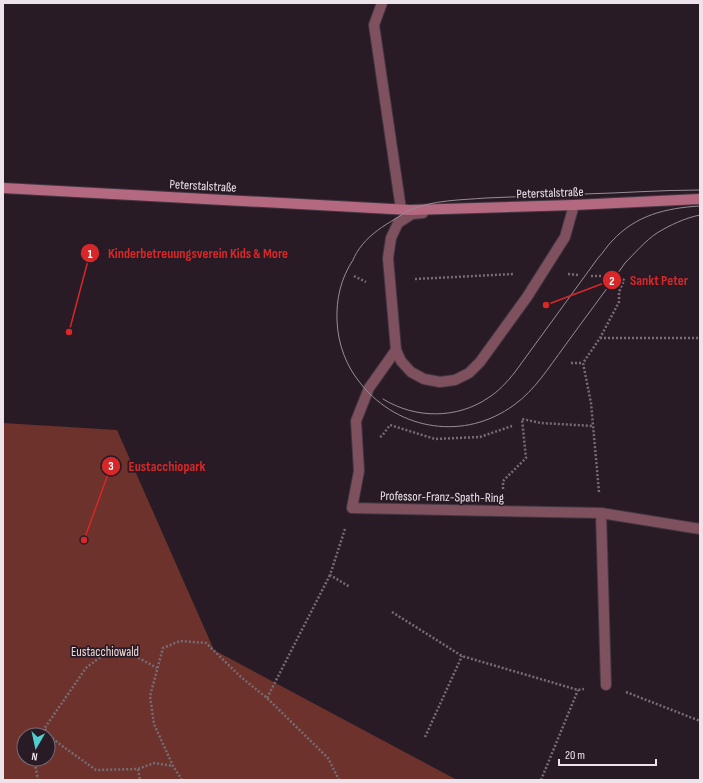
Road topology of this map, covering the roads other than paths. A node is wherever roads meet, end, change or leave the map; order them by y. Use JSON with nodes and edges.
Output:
{"nodes":[{"id":1,"x":382,"y":3,"type":"edge"},
{"id":2,"x":3,"y":188,"type":"edge"},
{"id":3,"x":700,"y":199,"type":"edge"},
{"id":4,"x":574,"y":205,"type":"junction"},
{"id":5,"x":401,"y":209,"type":"junction"},
{"id":6,"x":445,"y":209,"type":"junction"},
{"id":7,"x":396,"y":350,"type":"junction"},
{"id":8,"x":600,"y":513,"type":"junction"},
{"id":9,"x":700,"y":529,"type":"edge"},
{"id":10,"x":606,"y":685,"type":"road end"}],
"edges":[{"from":1,"to":5,"type":"lane"},
{"from":2,"to":5,"type":"street","name":"Peterstalstraße"},
{"from":3,"to":4,"type":"street","name":"Peterstalstraße"},
{"from":4,"to":6,"type":"street","name":"Peterstalstraße"},
{"from":4,"to":7,"type":"lane"},
{"from":5,"to":6,"type":"street","name":"Peterstalstraße"},
{"from":6,"to":7,"type":"lane"},
{"from":7,"to":8,"type":"lane","name":"Professor-Franz-Spath-Ring"},
{"from":8,"to":9,"type":"lane","name":"Professor-Franz-Spath-Ring"},
{"from":8,"to":10,"type":"lane"}]}
